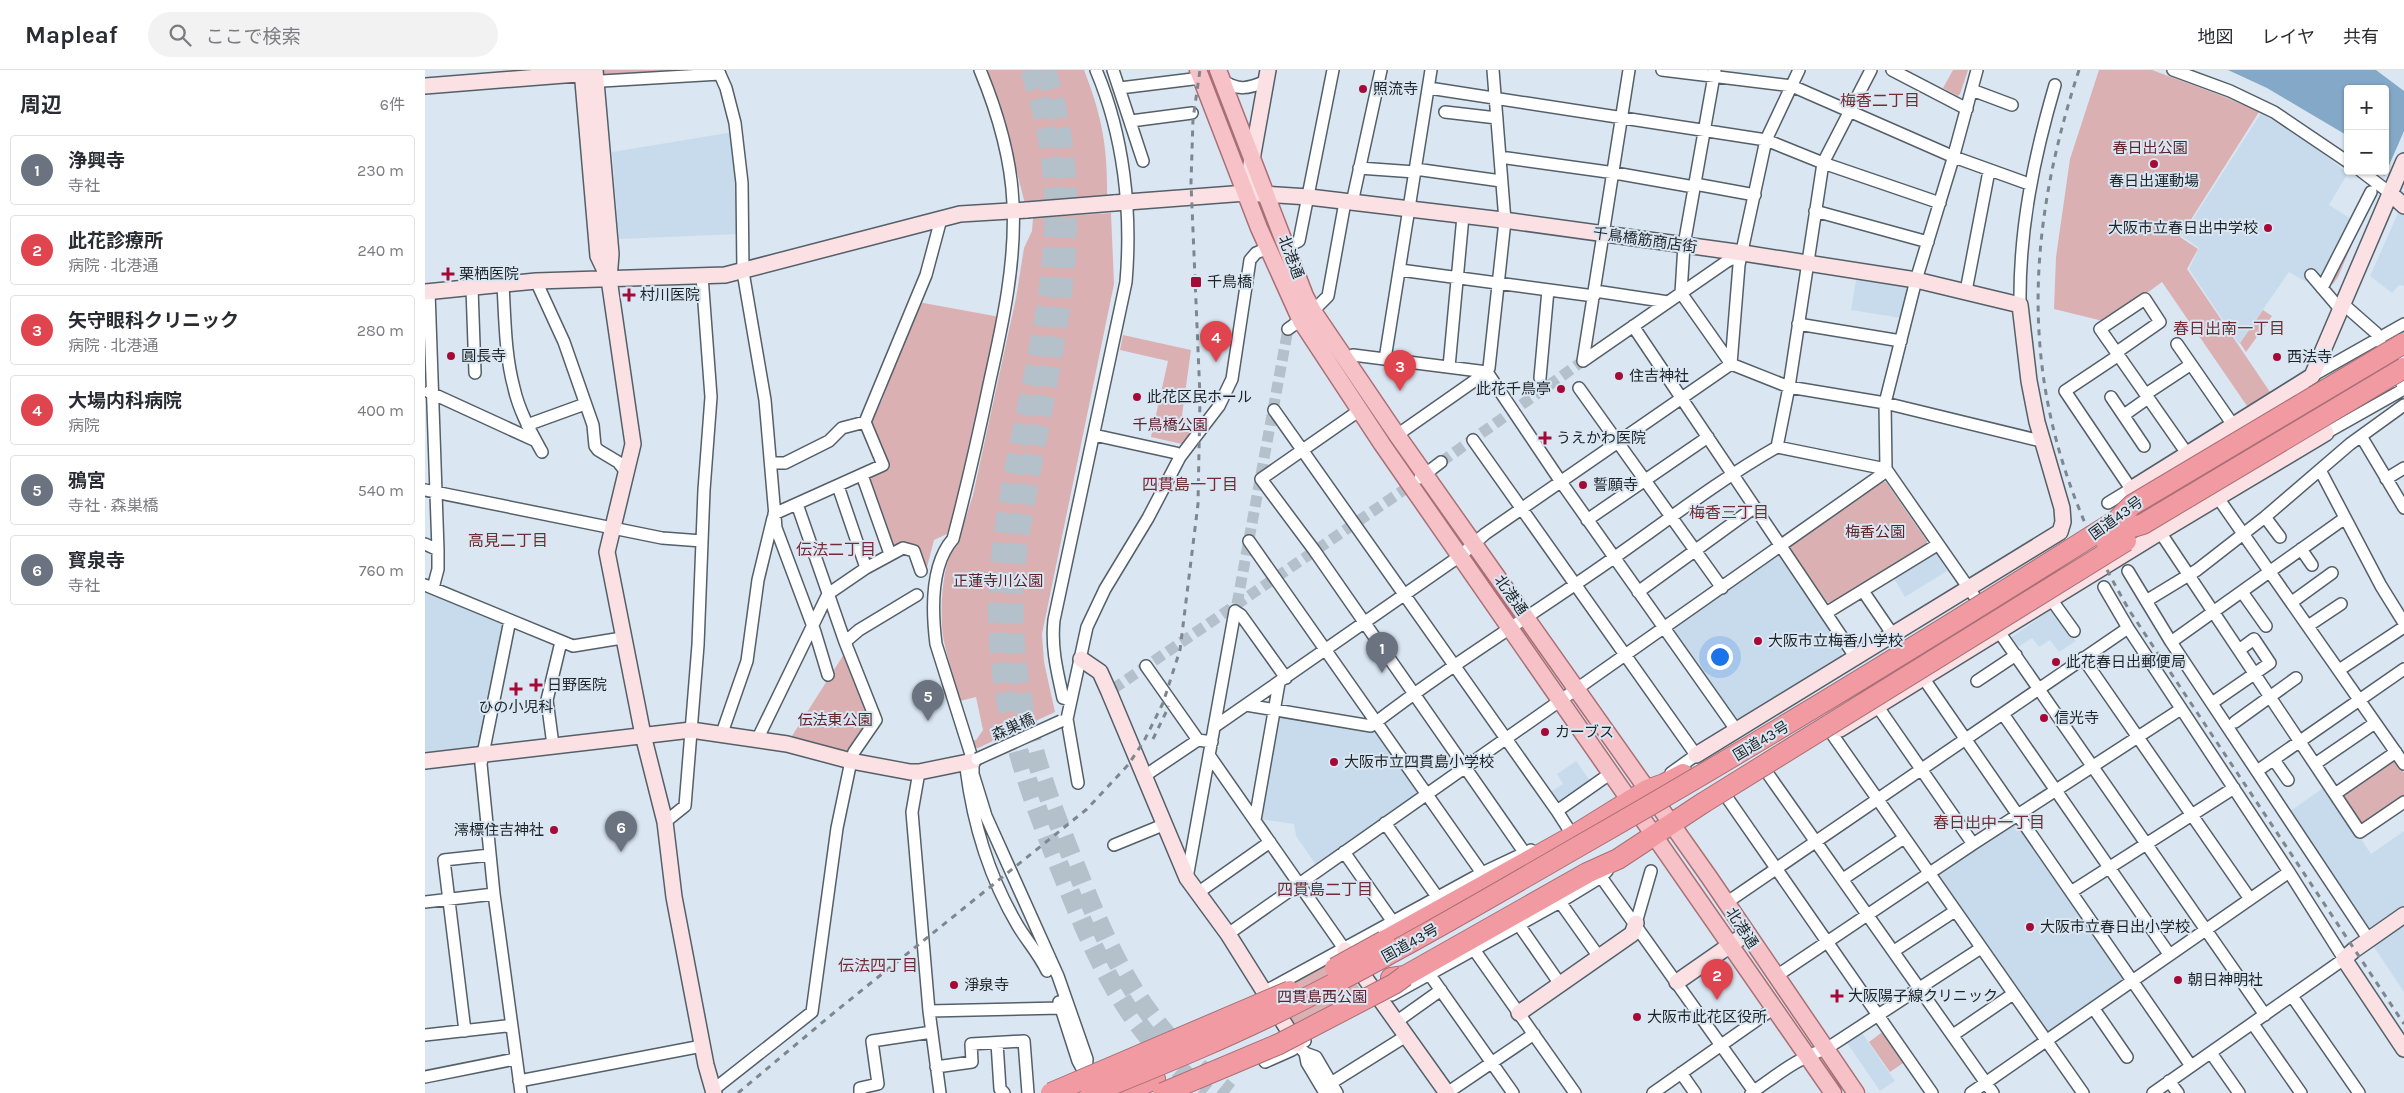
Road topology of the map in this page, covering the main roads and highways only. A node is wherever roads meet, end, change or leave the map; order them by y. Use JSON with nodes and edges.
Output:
{"nodes":[{"id":1,"x":1199,"y":74,"type":"edge"},
{"id":2,"x":1220,"y":75,"type":"edge"},
{"id":3,"x":1301,"y":320,"type":"junction"},
{"id":4,"x":2404,"y":343,"type":"edge"},
{"id":5,"x":2404,"y":368,"type":"edge"},
{"id":6,"x":2131,"y":497,"type":"junction"},
{"id":7,"x":2155,"y":532,"type":"junction"},
{"id":8,"x":1647,"y":790,"type":"junction"},
{"id":9,"x":1629,"y":800,"type":"junction"},
{"id":10,"x":1672,"y":826,"type":"junction"},
{"id":11,"x":1655,"y":836,"type":"junction"},
{"id":12,"x":1266,"y":997,"type":"junction"},
{"id":13,"x":1156,"y":1081,"type":"edge"},
{"id":14,"x":1090,"y":1087,"type":"edge"},
{"id":15,"x":1051,"y":1093,"type":"edge"},
{"id":16,"x":1122,"y":1093,"type":"edge"},
{"id":17,"x":1833,"y":1093,"type":"edge"},
{"id":18,"x":1856,"y":1093,"type":"edge"}],
"edges":[{"from":1,"to":3,"type":"main road","name":"北港通"},
{"from":2,"to":3,"type":"main road","name":"北港通"},
{"from":3,"to":8,"type":"main road","name":"北港通"},
{"from":3,"to":9,"type":"main road","name":"北港通"},
{"from":4,"to":6,"type":"highway","name":"国道43号","bridge":true},
{"from":5,"to":7,"type":"highway","name":"国道43号","bridge":true},
{"from":6,"to":8,"type":"highway"},
{"from":6,"to":13,"type":"highway","name":"国道43号","bridge":true},
{"from":7,"to":10,"type":"highway","bridge":true},
{"from":7,"to":13,"type":"highway","name":"国道43号","bridge":true},
{"from":8,"to":9,"type":"highway"},
{"from":8,"to":10,"type":"main road","name":"北港通"},
{"from":9,"to":11,"type":"main road","name":"北港通"},
{"from":9,"to":12,"type":"highway","bridge":true},
{"from":10,"to":11,"type":"highway"},
{"from":10,"to":18,"type":"main road","name":"北港通"},
{"from":11,"to":13,"type":"highway"},
{"from":11,"to":17,"type":"main road","name":"北港通"},
{"from":12,"to":13,"type":"highway","bridge":true},
{"from":12,"to":15,"type":"highway","bridge":true},
{"from":13,"to":14,"type":"highway","name":"国道43号","bridge":true},
{"from":13,"to":16,"type":"highway","name":"国道43号"}]}
